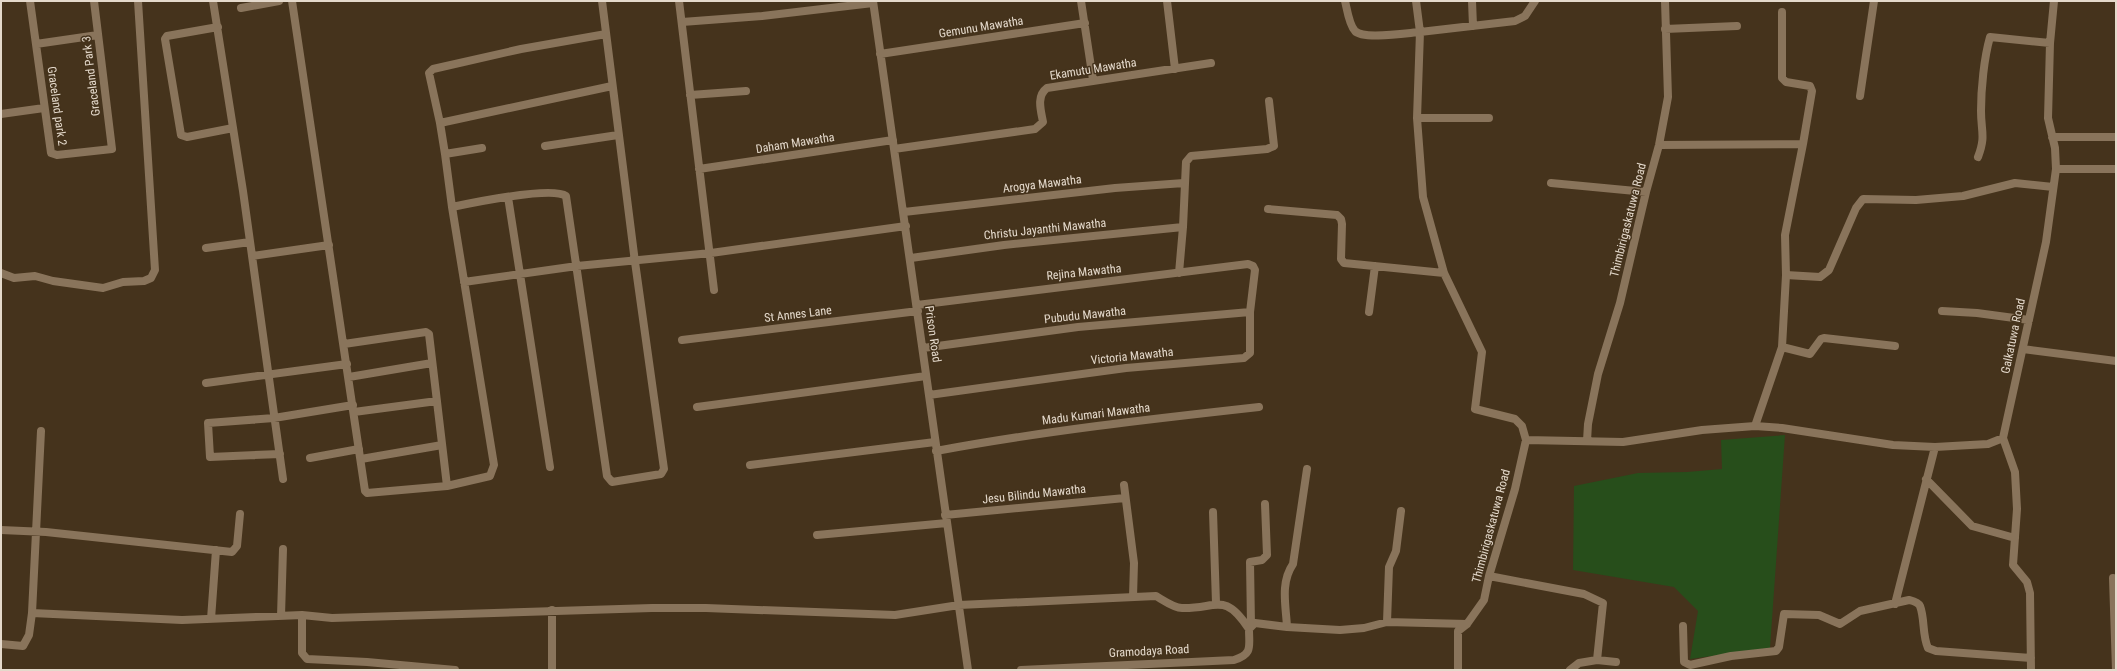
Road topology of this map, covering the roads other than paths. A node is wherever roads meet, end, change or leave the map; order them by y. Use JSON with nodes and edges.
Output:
{"nodes":[{"id":1,"x":30,"y":1,"type":"edge"},
{"id":2,"x":94,"y":1,"type":"edge"},
{"id":3,"x":138,"y":1,"type":"edge"},
{"id":4,"x":213,"y":1,"type":"edge"},
{"id":5,"x":278,"y":1,"type":"edge"},
{"id":6,"x":292,"y":1,"type":"edge"},
{"id":7,"x":602,"y":1,"type":"edge"},
{"id":8,"x":679,"y":1,"type":"edge"},
{"id":9,"x":1081,"y":1,"type":"edge"},
{"id":10,"x":1167,"y":1,"type":"edge"},
{"id":11,"x":1345,"y":1,"type":"edge"},
{"id":12,"x":1416,"y":1,"type":"edge"},
{"id":13,"x":1472,"y":1,"type":"edge"},
{"id":14,"x":1535,"y":1,"type":"edge"},
{"id":15,"x":1665,"y":1,"type":"edge"},
{"id":16,"x":1874,"y":1,"type":"edge"},
{"id":17,"x":2054,"y":1,"type":"edge"},
{"id":18,"x":873,"y":2,"type":"edge"},
{"id":19,"x":241,"y":8,"type":"dead end"},
{"id":20,"x":1782,"y":12,"type":"dead end"},
{"id":21,"x":682,"y":22,"type":"junction"},
{"id":22,"x":1085,"y":23,"type":"junction"},
{"id":23,"x":1473,"y":26,"type":"junction"},
{"id":24,"x":1736,"y":26,"type":"dead end"},
{"id":25,"x":218,"y":27,"type":"junction"},
{"id":26,"x":1665,"y":29,"type":"junction"},
{"id":27,"x":1420,"y":32,"type":"junction"},
{"id":28,"x":606,"y":34,"type":"junction"},
{"id":29,"x":98,"y":35,"type":"junction"},
{"id":30,"x":2050,"y":43,"type":"junction"},
{"id":31,"x":36,"y":44,"type":"junction"},
{"id":32,"x":880,"y":54,"type":"junction"},
{"id":33,"x":1211,"y":63,"type":"dead end"},
{"id":34,"x":1175,"y":69,"type":"junction"},
{"id":35,"x":1092,"y":80,"type":"junction"},
{"id":36,"x":612,"y":86,"type":"junction"},
{"id":37,"x":746,"y":91,"type":"dead end"},
{"id":38,"x":690,"y":95,"type":"junction"},
{"id":39,"x":1860,"y":96,"type":"dead end"},
{"id":40,"x":1269,"y":101,"type":"dead end"},
{"id":41,"x":44,"y":108,"type":"junction"},
{"id":42,"x":1,"y":114,"type":"edge"},
{"id":43,"x":1417,"y":118,"type":"junction"},
{"id":44,"x":1490,"y":118,"type":"dead end"},
{"id":45,"x":440,"y":123,"type":"junction"},
{"id":46,"x":233,"y":128,"type":"junction"},
{"id":47,"x":618,"y":135,"type":"junction"},
{"id":48,"x":2052,"y":137,"type":"junction"},
{"id":49,"x":2116,"y":137,"type":"edge"},
{"id":50,"x":893,"y":140,"type":"junction"},
{"id":51,"x":1803,"y":144,"type":"junction"},
{"id":52,"x":1660,"y":145,"type":"junction"},
{"id":53,"x":545,"y":146,"type":"dead end"},
{"id":54,"x":482,"y":148,"type":"dead end"},
{"id":55,"x":112,"y":149,"type":"joint"},
{"id":56,"x":894,"y":149,"type":"junction"},
{"id":57,"x":445,"y":154,"type":"junction"},
{"id":58,"x":1978,"y":157,"type":"dead end"},
{"id":59,"x":2116,"y":168,"type":"edge"},
{"id":60,"x":700,"y":169,"type":"junction"},
{"id":61,"x":2056,"y":169,"type":"junction"},
{"id":62,"x":1184,"y":183,"type":"junction"},
{"id":63,"x":1551,"y":183,"type":"dead end"},
{"id":64,"x":2053,"y":187,"type":"junction"},
{"id":65,"x":1646,"y":192,"type":"junction"},
{"id":66,"x":508,"y":197,"type":"junction"},
{"id":67,"x":452,"y":207,"type":"junction"},
{"id":68,"x":1268,"y":209,"type":"dead end"},
{"id":69,"x":904,"y":212,"type":"junction"},
{"id":70,"x":906,"y":226,"type":"junction"},
{"id":71,"x":1183,"y":227,"type":"junction"},
{"id":72,"x":250,"y":242,"type":"junction"},
{"id":73,"x":329,"y":245,"type":"junction"},
{"id":74,"x":206,"y":248,"type":"dead end"},
{"id":75,"x":711,"y":253,"type":"junction"},
{"id":76,"x":252,"y":256,"type":"junction"},
{"id":77,"x":911,"y":258,"type":"junction"},
{"id":78,"x":635,"y":262,"type":"junction"},
{"id":79,"x":577,"y":266,"type":"junction"},
{"id":80,"x":1253,"y":266,"type":"joint"},
{"id":81,"x":1375,"y":266,"type":"junction"},
{"id":82,"x":1,"y":273,"type":"edge"},
{"id":83,"x":1179,"y":273,"type":"junction"},
{"id":84,"x":1444,"y":273,"type":"junction"},
{"id":85,"x":521,"y":274,"type":"junction"},
{"id":86,"x":1786,"y":275,"type":"junction"},
{"id":87,"x":464,"y":282,"type":"junction"},
{"id":88,"x":714,"y":290,"type":"dead end"},
{"id":89,"x":917,"y":308,"type":"junction"},
{"id":90,"x":1942,"y":311,"type":"dead end"},
{"id":91,"x":1250,"y":312,"type":"junction"},
{"id":92,"x":1369,"y":312,"type":"dead end"},
{"id":93,"x":2029,"y":320,"type":"junction"},
{"id":94,"x":682,"y":340,"type":"dead end"},
{"id":95,"x":344,"y":344,"type":"junction"},
{"id":96,"x":1896,"y":346,"type":"dead end"},
{"id":97,"x":1782,"y":347,"type":"junction"},
{"id":98,"x":923,"y":348,"type":"junction"},
{"id":99,"x":2024,"y":349,"type":"junction"},
{"id":100,"x":2116,"y":361,"type":"edge"},
{"id":101,"x":432,"y":363,"type":"junction"},
{"id":102,"x":346,"y":364,"type":"junction"},
{"id":103,"x":269,"y":375,"type":"junction"},
{"id":104,"x":926,"y":376,"type":"junction"},
{"id":105,"x":348,"y":377,"type":"junction"},
{"id":106,"x":206,"y":383,"type":"dead end"},
{"id":107,"x":929,"y":395,"type":"junction"},
{"id":108,"x":437,"y":401,"type":"junction"},
{"id":109,"x":697,"y":407,"type":"dead end"},
{"id":110,"x":1259,"y":407,"type":"dead end"},
{"id":111,"x":354,"y":409,"type":"junction"},
{"id":112,"x":274,"y":418,"type":"junction"},
{"id":113,"x":1754,"y":426,"type":"junction"},
{"id":114,"x":41,"y":431,"type":"dead end"},
{"id":115,"x":2003,"y":438,"type":"junction"},
{"id":116,"x":1526,"y":440,"type":"junction"},
{"id":117,"x":1587,"y":441,"type":"junction"},
{"id":118,"x":935,"y":442,"type":"junction"},
{"id":119,"x":442,"y":445,"type":"junction"},
{"id":120,"x":1935,"y":447,"type":"junction"},
{"id":121,"x":359,"y":449,"type":"junction"},
{"id":122,"x":936,"y":451,"type":"junction"},
{"id":123,"x":280,"y":454,"type":"junction"},
{"id":124,"x":310,"y":458,"type":"dead end"},
{"id":125,"x":361,"y":459,"type":"junction"},
{"id":126,"x":750,"y":465,"type":"dead end"},
{"id":127,"x":550,"y":467,"type":"dead end"},
{"id":128,"x":1307,"y":469,"type":"dead end"},
{"id":129,"x":283,"y":479,"type":"dead end"},
{"id":130,"x":1926,"y":479,"type":"junction"},
{"id":131,"x":1124,"y":485,"type":"dead end"},
{"id":132,"x":447,"y":486,"type":"junction"},
{"id":133,"x":1125,"y":498,"type":"junction"},
{"id":134,"x":1264,"y":504,"type":"dead end"},
{"id":135,"x":1401,"y":511,"type":"dead end"},
{"id":136,"x":1213,"y":512,"type":"dead end"},
{"id":137,"x":240,"y":514,"type":"dead end"},
{"id":138,"x":946,"y":519,"type":"junction"},
{"id":139,"x":1,"y":530,"type":"edge"},
{"id":140,"x":34,"y":533,"type":"junction"},
{"id":141,"x":817,"y":535,"type":"dead end"},
{"id":142,"x":2015,"y":538,"type":"junction"},
{"id":143,"x":283,"y":549,"type":"dead end"},
{"id":144,"x":216,"y":550,"type":"junction"},
{"id":145,"x":1489,"y":576,"type":"junction"},
{"id":146,"x":2113,"y":578,"type":"dead end"},
{"id":147,"x":1134,"y":597,"type":"junction"},
{"id":148,"x":1216,"y":603,"type":"junction"},
{"id":149,"x":1895,"y":604,"type":"junction"},
{"id":150,"x":959,"y":605,"type":"junction"},
{"id":151,"x":552,"y":610,"type":"junction"},
{"id":152,"x":32,"y":613,"type":"junction"},
{"id":153,"x":302,"y":615,"type":"junction"},
{"id":154,"x":281,"y":616,"type":"junction"},
{"id":155,"x":212,"y":619,"type":"junction"},
{"id":156,"x":1387,"y":622,"type":"junction"},
{"id":157,"x":1467,"y":624,"type":"junction"},
{"id":158,"x":1683,"y":626,"type":"dead end"},
{"id":159,"x":1250,"y":627,"type":"junction"},
{"id":160,"x":1287,"y":627,"type":"junction"},
{"id":161,"x":1,"y":644,"type":"edge"},
{"id":162,"x":2031,"y":658,"type":"junction"},
{"id":163,"x":1597,"y":660,"type":"junction"},
{"id":164,"x":1616,"y":662,"type":"dead end"},
{"id":165,"x":430,"y":669,"type":"edge"},
{"id":166,"x":455,"y":670,"type":"edge"},
{"id":167,"x":552,"y":670,"type":"edge"},
{"id":168,"x":968,"y":670,"type":"edge"},
{"id":169,"x":1021,"y":670,"type":"edge"},
{"id":170,"x":1458,"y":670,"type":"edge"},
{"id":171,"x":1570,"y":670,"type":"edge"},
{"id":172,"x":2032,"y":670,"type":"edge"},
{"id":173,"x":2116,"y":670,"type":"edge"}],
"edges":[{"from":1,"to":31,"type":"street","name":"Graceland park 2"},
{"from":2,"to":29,"type":"street","name":"Graceland Park 3"},
{"from":3,"to":82,"type":"street"},
{"from":4,"to":25,"type":"street"},
{"from":5,"to":19,"type":"street"},
{"from":6,"to":73,"type":"street"},
{"from":7,"to":28,"type":"street"},
{"from":8,"to":21,"type":"street"},
{"from":9,"to":22,"type":"street"},
{"from":10,"to":34,"type":"street"},
{"from":11,"to":27,"type":"street"},
{"from":12,"to":27,"type":"street"},
{"from":13,"to":23,"type":"street"},
{"from":14,"to":23,"type":"street"},
{"from":15,"to":26,"type":"street","name":"Thimbirigaskatuwa Road"},
{"from":16,"to":39,"type":"street"},
{"from":17,"to":30,"type":"street","name":"Galkatuwa Road"},
{"from":18,"to":21,"type":"street"},
{"from":18,"to":32,"type":"street","name":"Prison Road"},
{"from":20,"to":51,"type":"street"},
{"from":21,"to":38,"type":"street"},
{"from":22,"to":32,"type":"street","name":"Gemunu Mawatha"},
{"from":22,"to":35,"type":"street"},
{"from":23,"to":27,"type":"street"},
{"from":24,"to":26,"type":"street"},
{"from":25,"to":46,"type":"street"},
{"from":25,"to":46,"type":"street"},
{"from":26,"to":52,"type":"street","name":"Thimbirigaskatuwa Road"},
{"from":27,"to":43,"type":"street"},
{"from":28,"to":36,"type":"street"},
{"from":28,"to":45,"type":"street"},
{"from":29,"to":31,"type":"street"},
{"from":29,"to":55,"type":"street","name":"Graceland Park 3"},
{"from":30,"to":48,"type":"street","name":"Galkatuwa Road"},
{"from":30,"to":58,"type":"street"},
{"from":31,"to":41,"type":"street","name":"Graceland park 2"},
{"from":32,"to":50,"type":"street","name":"Prison Road"},
{"from":33,"to":34,"type":"street","name":"Ekamutu Mawatha"},
{"from":34,"to":35,"type":"street","name":"Ekamutu Mawatha"},
{"from":35,"to":56,"type":"street","name":"Ekamutu Mawatha"},
{"from":36,"to":45,"type":"street"},
{"from":36,"to":47,"type":"street"},
{"from":37,"to":38,"type":"street"},
{"from":38,"to":60,"type":"street"},
{"from":40,"to":62,"type":"street"},
{"from":41,"to":42,"type":"street"},
{"from":41,"to":55,"type":"street","name":"Graceland park 2"},
{"from":43,"to":44,"type":"street"},
{"from":43,"to":84,"type":"street"},
{"from":45,"to":57,"type":"street"},
{"from":46,"to":72,"type":"street"},
{"from":47,"to":53,"type":"street"},
{"from":47,"to":78,"type":"street"},
{"from":48,"to":49,"type":"street"},
{"from":48,"to":61,"type":"street","name":"Galkatuwa Road"},
{"from":50,"to":56,"type":"street","name":"Prison Road"},
{"from":50,"to":60,"type":"street","name":"Daham Mawatha"},
{"from":51,"to":52,"type":"street"},
{"from":51,"to":86,"type":"street"},
{"from":52,"to":65,"type":"street","name":"Thimbirigaskatuwa Road"},
{"from":54,"to":57,"type":"street"},
{"from":56,"to":69,"type":"street","name":"Prison Road"},
{"from":57,"to":67,"type":"street"},
{"from":59,"to":61,"type":"street"},
{"from":60,"to":75,"type":"street"},
{"from":61,"to":64,"type":"street","name":"Galkatuwa Road"},
{"from":62,"to":69,"type":"street","name":"Arogya Mawatha"},
{"from":62,"to":71,"type":"street"},
{"from":63,"to":65,"type":"street"},
{"from":64,"to":86,"type":"street"},
{"from":64,"to":93,"type":"street","name":"Galkatuwa Road"},
{"from":65,"to":117,"type":"street","name":"Thimbirigaskatuwa Road"},
{"from":66,"to":67,"type":"street"},
{"from":66,"to":79,"type":"street"},
{"from":66,"to":85,"type":"street"},
{"from":67,"to":87,"type":"street"},
{"from":68,"to":81,"type":"street"},
{"from":69,"to":70,"type":"street","name":"Prison Road"},
{"from":70,"to":75,"type":"street"},
{"from":70,"to":77,"type":"street","name":"Prison Road"},
{"from":71,"to":77,"type":"street","name":"Christu Jayanthi Mawatha"},
{"from":71,"to":83,"type":"street"},
{"from":72,"to":74,"type":"street"},
{"from":72,"to":76,"type":"street"},
{"from":73,"to":76,"type":"street"},
{"from":73,"to":95,"type":"street"},
{"from":75,"to":78,"type":"street"},
{"from":75,"to":88,"type":"street"},
{"from":76,"to":103,"type":"street"},
{"from":77,"to":89,"type":"street","name":"Prison Road"},
{"from":78,"to":79,"type":"street"},
{"from":78,"to":79,"type":"street"},
{"from":79,"to":85,"type":"street"},
{"from":80,"to":83,"type":"street","name":"Rejina Mawatha"},
{"from":80,"to":91,"type":"street","name":"Victoria Mawatha"},
{"from":81,"to":84,"type":"street"},
{"from":81,"to":92,"type":"street"},
{"from":83,"to":89,"type":"street","name":"Rejina Mawatha"},
{"from":84,"to":116,"type":"street"},
{"from":85,"to":87,"type":"street"},
{"from":85,"to":127,"type":"street"},
{"from":86,"to":97,"type":"street"},
{"from":87,"to":132,"type":"street"},
{"from":89,"to":94,"type":"street","name":"St Annes Lane"},
{"from":89,"to":98,"type":"street","name":"Prison Road"},
{"from":90,"to":93,"type":"street"},
{"from":91,"to":98,"type":"street","name":"Pubudu Mawatha"},
{"from":91,"to":107,"type":"street","name":"Victoria Mawatha"},
{"from":93,"to":99,"type":"street","name":"Galkatuwa Road"},
{"from":95,"to":101,"type":"street"},
{"from":95,"to":102,"type":"street"},
{"from":96,"to":97,"type":"street"},
{"from":97,"to":113,"type":"street"},
{"from":98,"to":104,"type":"street","name":"Prison Road"},
{"from":99,"to":100,"type":"street"},
{"from":99,"to":115,"type":"street","name":"Galkatuwa Road"},
{"from":101,"to":105,"type":"street"},
{"from":101,"to":108,"type":"street"},
{"from":102,"to":103,"type":"street"},
{"from":102,"to":105,"type":"street"},
{"from":103,"to":106,"type":"street"},
{"from":103,"to":112,"type":"street"},
{"from":104,"to":107,"type":"street","name":"Prison Road"},
{"from":104,"to":109,"type":"street"},
{"from":105,"to":111,"type":"street"},
{"from":107,"to":118,"type":"street","name":"Prison Road"},
{"from":108,"to":111,"type":"street"},
{"from":108,"to":119,"type":"street"},
{"from":110,"to":122,"type":"street","name":"Madu Kumari Mawatha"},
{"from":111,"to":112,"type":"street"},
{"from":111,"to":121,"type":"street"},
{"from":112,"to":123,"type":"street"},
{"from":112,"to":123,"type":"street"},
{"from":113,"to":117,"type":"street"},
{"from":113,"to":120,"type":"street"},
{"from":114,"to":140,"type":"street"},
{"from":115,"to":120,"type":"street"},
{"from":115,"to":142,"type":"street"},
{"from":116,"to":117,"type":"street"},
{"from":116,"to":145,"type":"street","name":"Thimbirigaskatuwa Road"},
{"from":118,"to":122,"type":"street","name":"Prison Road"},
{"from":118,"to":126,"type":"street"},
{"from":119,"to":125,"type":"street"},
{"from":119,"to":132,"type":"street"},
{"from":120,"to":130,"type":"street"},
{"from":121,"to":124,"type":"street"},
{"from":121,"to":125,"type":"street"},
{"from":122,"to":138,"type":"street","name":"Prison Road"},
{"from":123,"to":129,"type":"street"},
{"from":125,"to":132,"type":"street"},
{"from":128,"to":160,"type":"street"},
{"from":130,"to":142,"type":"street"},
{"from":130,"to":149,"type":"street"},
{"from":131,"to":133,"type":"street"},
{"from":133,"to":138,"type":"street","name":"Jesu Bilindu Mawatha"},
{"from":133,"to":147,"type":"street"},
{"from":134,"to":159,"type":"street","name":"Gramodaya Road"},
{"from":135,"to":156,"type":"street"},
{"from":136,"to":148,"type":"street"},
{"from":137,"to":144,"type":"street"},
{"from":138,"to":141,"type":"street","name":"Jesu Bilindu Mawatha"},
{"from":138,"to":150,"type":"street","name":"Prison Road"},
{"from":139,"to":140,"type":"street"},
{"from":140,"to":144,"type":"street"},
{"from":140,"to":152,"type":"street"},
{"from":142,"to":162,"type":"street"},
{"from":143,"to":154,"type":"street"},
{"from":144,"to":155,"type":"street"},
{"from":145,"to":157,"type":"street","name":"Thimbirigaskatuwa Road"},
{"from":145,"to":163,"type":"street"},
{"from":146,"to":173,"type":"street"},
{"from":147,"to":148,"type":"street"},
{"from":147,"to":150,"type":"street"},
{"from":148,"to":159,"type":"street"},
{"from":149,"to":158,"type":"street"},
{"from":149,"to":162,"type":"street"},
{"from":150,"to":151,"type":"street"},
{"from":150,"to":168,"type":"street","name":"Prison Road"},
{"from":151,"to":153,"type":"street"},
{"from":151,"to":167,"type":"street"},
{"from":152,"to":155,"type":"street"},
{"from":152,"to":161,"type":"street"},
{"from":153,"to":154,"type":"street"},
{"from":153,"to":165,"type":"street"},
{"from":154,"to":155,"type":"street"},
{"from":156,"to":157,"type":"street"},
{"from":156,"to":160,"type":"street"},
{"from":157,"to":170,"type":"street","name":"Thimbirigaskatuwa Road"},
{"from":159,"to":160,"type":"street"},
{"from":159,"to":169,"type":"street","name":"Gramodaya Road"},
{"from":162,"to":172,"type":"street"},
{"from":163,"to":164,"type":"street"},
{"from":163,"to":171,"type":"street"},
{"from":165,"to":166,"type":"street"}]}
